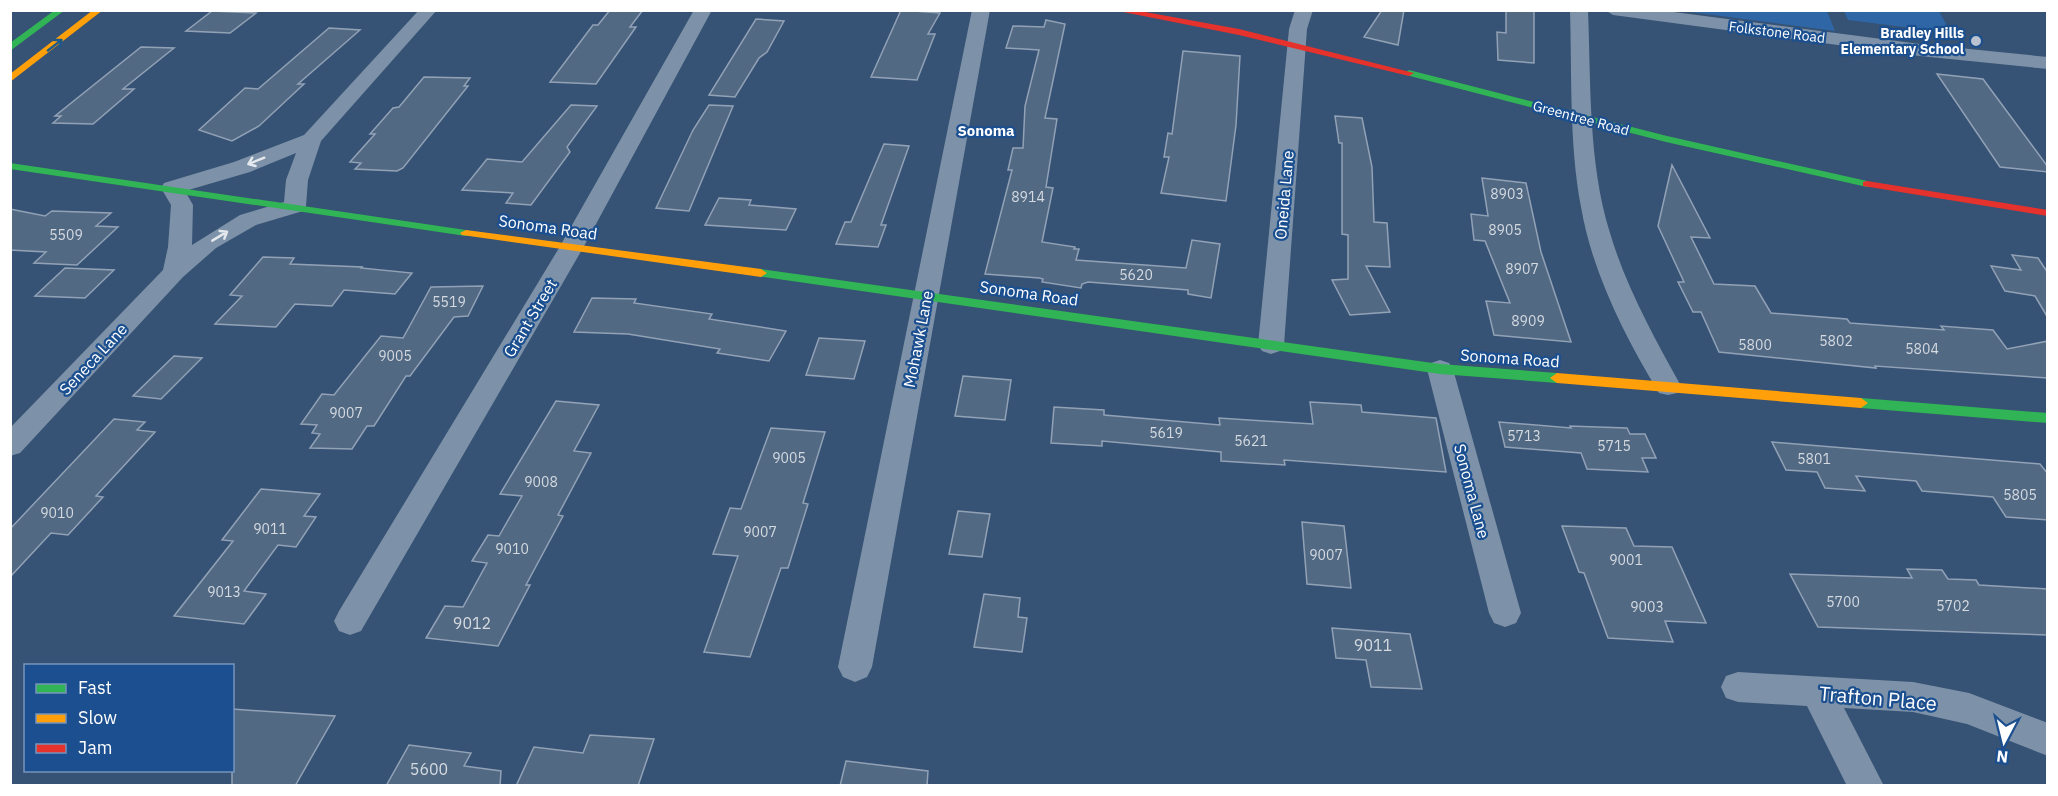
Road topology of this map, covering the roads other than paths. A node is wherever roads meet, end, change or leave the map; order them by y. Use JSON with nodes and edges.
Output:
{"nodes":[{"id":1,"x":61,"y":10,"type":"edge"},
{"id":2,"x":99,"y":10,"type":"edge"},
{"id":3,"x":429,"y":10,"type":"edge"},
{"id":4,"x":703,"y":10,"type":"edge"},
{"id":5,"x":981,"y":10,"type":"edge"},
{"id":6,"x":1117,"y":10,"type":"edge"},
{"id":7,"x":1304,"y":10,"type":"edge"},
{"id":8,"x":1579,"y":10,"type":"edge"},
{"id":9,"x":1613,"y":10,"type":"edge"},
{"id":10,"x":1297,"y":45,"type":"junction"},
{"id":11,"x":10,"y":48,"type":"edge"},
{"id":12,"x":2048,"y":63,"type":"edge"},
{"id":13,"x":10,"y":79,"type":"edge"},
{"id":14,"x":1585,"y":118,"type":"junction"},
{"id":15,"x":311,"y":140,"type":"junction"},
{"id":16,"x":10,"y":166,"type":"edge"},
{"id":17,"x":172,"y":188,"type":"junction"},
{"id":18,"x":295,"y":206,"type":"junction"},
{"id":19,"x":2048,"y":213,"type":"edge"},
{"id":20,"x":571,"y":248,"type":"junction"},
{"id":21,"x":175,"y":272,"type":"junction"},
{"id":22,"x":926,"y":294,"type":"junction"},
{"id":23,"x":1271,"y":345,"type":"junction"},
{"id":24,"x":1440,"y":369,"type":"junction"},
{"id":25,"x":1668,"y":386,"type":"junction"},
{"id":26,"x":2048,"y":418,"type":"edge"},
{"id":27,"x":10,"y":446,"type":"edge"},
{"id":28,"x":1505,"y":613,"type":"dead end"},
{"id":29,"x":350,"y":621,"type":"dead end"},
{"id":30,"x":855,"y":667,"type":"dead end"},
{"id":31,"x":1738,"y":687,"type":"dead end"},
{"id":32,"x":1817,"y":692,"type":"junction"},
{"id":33,"x":2048,"y":740,"type":"edge"},
{"id":34,"x":1866,"y":786,"type":"edge"}],
"edges":[{"from":1,"to":11,"type":"street"},
{"from":13,"to":2,"type":"street","one_way":true},
{"from":3,"to":15,"type":"street"},
{"from":4,"to":20,"type":"street","name":"Grant Street"},
{"from":5,"to":22,"type":"street","name":"Mohawk Lane"},
{"from":6,"to":10,"type":"street","name":"Greentree Road"},
{"from":7,"to":10,"type":"street","name":"Oneida Lane"},
{"from":8,"to":14,"type":"street"},
{"from":9,"to":12,"type":"street","name":"Folkstone Road"},
{"from":10,"to":14,"type":"street","name":"Greentree Road"},
{"from":10,"to":23,"type":"street","name":"Oneida Lane"},
{"from":14,"to":19,"type":"street","name":"Greentree Road"},
{"from":14,"to":25,"type":"street"},
{"from":15,"to":17,"type":"street","one_way":true},
{"from":15,"to":18,"type":"street"},
{"from":16,"to":17,"type":"street","name":"Sonoma Road"},
{"from":17,"to":18,"type":"street","name":"Sonoma Road"},
{"from":17,"to":21,"type":"street"},
{"from":18,"to":20,"type":"street","name":"Sonoma Road"},
{"from":21,"to":18,"type":"street","name":"Seneca Lane","one_way":true},
{"from":20,"to":22,"type":"street","name":"Sonoma Road"},
{"from":20,"to":29,"type":"street","name":"Grant Street"},
{"from":21,"to":27,"type":"street","name":"Seneca Lane"},
{"from":22,"to":23,"type":"street","name":"Sonoma Road"},
{"from":22,"to":30,"type":"street","name":"Mohawk Lane"},
{"from":23,"to":24,"type":"street","name":"Sonoma Road"},
{"from":24,"to":25,"type":"street","name":"Sonoma Road"},
{"from":24,"to":28,"type":"street","name":"Sonoma Lane"},
{"from":25,"to":26,"type":"street","name":"Sonoma Road"},
{"from":31,"to":32,"type":"street","name":"Trafton Place"},
{"from":32,"to":33,"type":"street","name":"Trafton Place"},
{"from":32,"to":34,"type":"street"}]}
